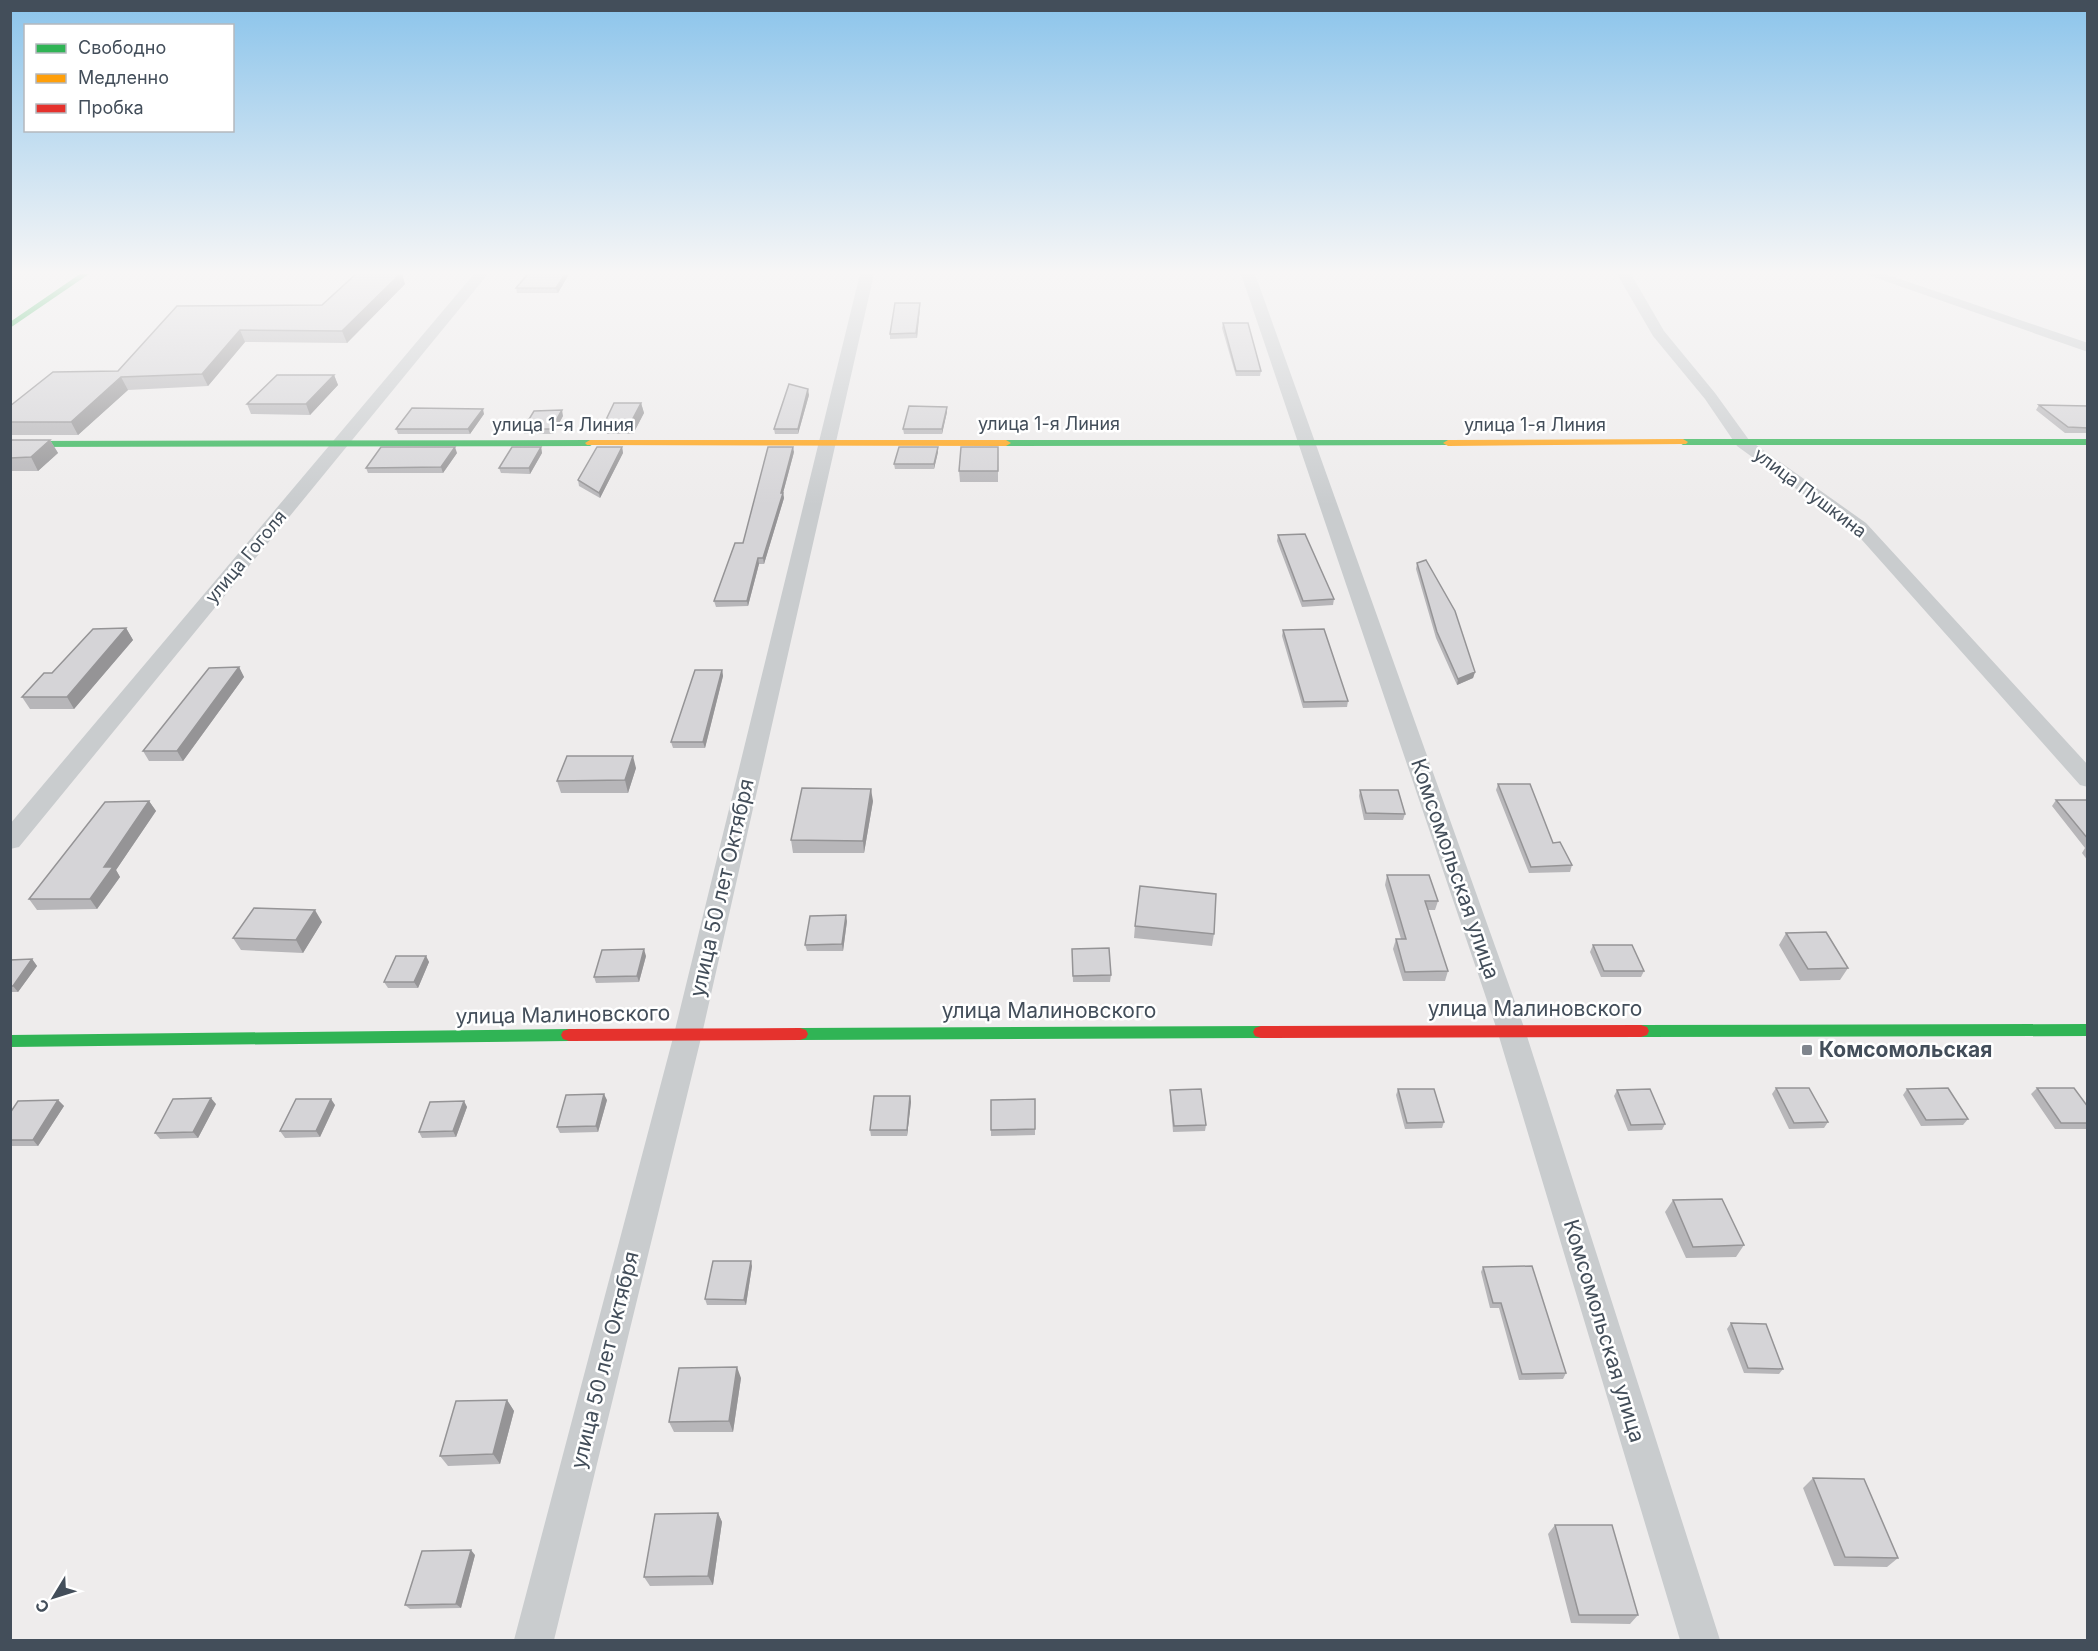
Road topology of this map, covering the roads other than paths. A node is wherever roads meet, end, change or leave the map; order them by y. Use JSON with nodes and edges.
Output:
{"nodes":[{"id":1,"x":417,"y":351,"type":"edge"},
{"id":2,"x":849,"y":351,"type":"edge"},
{"id":3,"x":1275,"y":351,"type":"edge"},
{"id":4,"x":1673,"y":351,"type":"edge"},
{"id":5,"x":828,"y":441,"type":"junction"},
{"id":6,"x":2088,"y":442,"type":"edge"},
{"id":7,"x":1743,"y":443,"type":"junction"},
{"id":8,"x":10,"y":444,"type":"edge"},
{"id":9,"x":339,"y":444,"type":"junction"},
{"id":10,"x":1307,"y":444,"type":"junction"},
{"id":11,"x":2088,"y":780,"type":"edge"},
{"id":12,"x":10,"y":841,"type":"edge"},
{"id":13,"x":2088,"y":1029,"type":"edge"},
{"id":14,"x":1511,"y":1030,"type":"junction"},
{"id":15,"x":688,"y":1034,"type":"junction"},
{"id":16,"x":10,"y":1041,"type":"edge"},
{"id":17,"x":534,"y":1641,"type":"edge"},
{"id":18,"x":1700,"y":1641,"type":"edge"}],
"edges":[{"from":1,"to":9,"type":"street","name":"улица Гоголя"},
{"from":2,"to":5,"type":"street","name":"улица 50 лет Октября"},
{"from":3,"to":10,"type":"street","name":"Комсомольская улица"},
{"from":4,"to":7,"type":"street","name":"улица Пушкина"},
{"from":5,"to":9,"type":"street","name":"улица 1-я Линия"},
{"from":5,"to":10,"type":"street","name":"улица 1-я Линия"},
{"from":5,"to":15,"type":"street","name":"улица 50 лет Октября"},
{"from":6,"to":7,"type":"street","name":"улица 1-я Линия"},
{"from":7,"to":10,"type":"street","name":"улица 1-я Линия"},
{"from":7,"to":11,"type":"street","name":"улица Пушкина"},
{"from":8,"to":9,"type":"street","name":"улица 1-я Линия"},
{"from":9,"to":12,"type":"street","name":"улица Гоголя"},
{"from":10,"to":14,"type":"street","name":"Комсомольская улица"},
{"from":13,"to":14,"type":"street","name":"улица Малиновского"},
{"from":14,"to":15,"type":"street","name":"улица Малиновского"},
{"from":14,"to":18,"type":"street","name":"Комсомольская улица"},
{"from":15,"to":16,"type":"street","name":"улица Малиновского"},
{"from":15,"to":17,"type":"street","name":"улица 50 лет Октября"}]}
